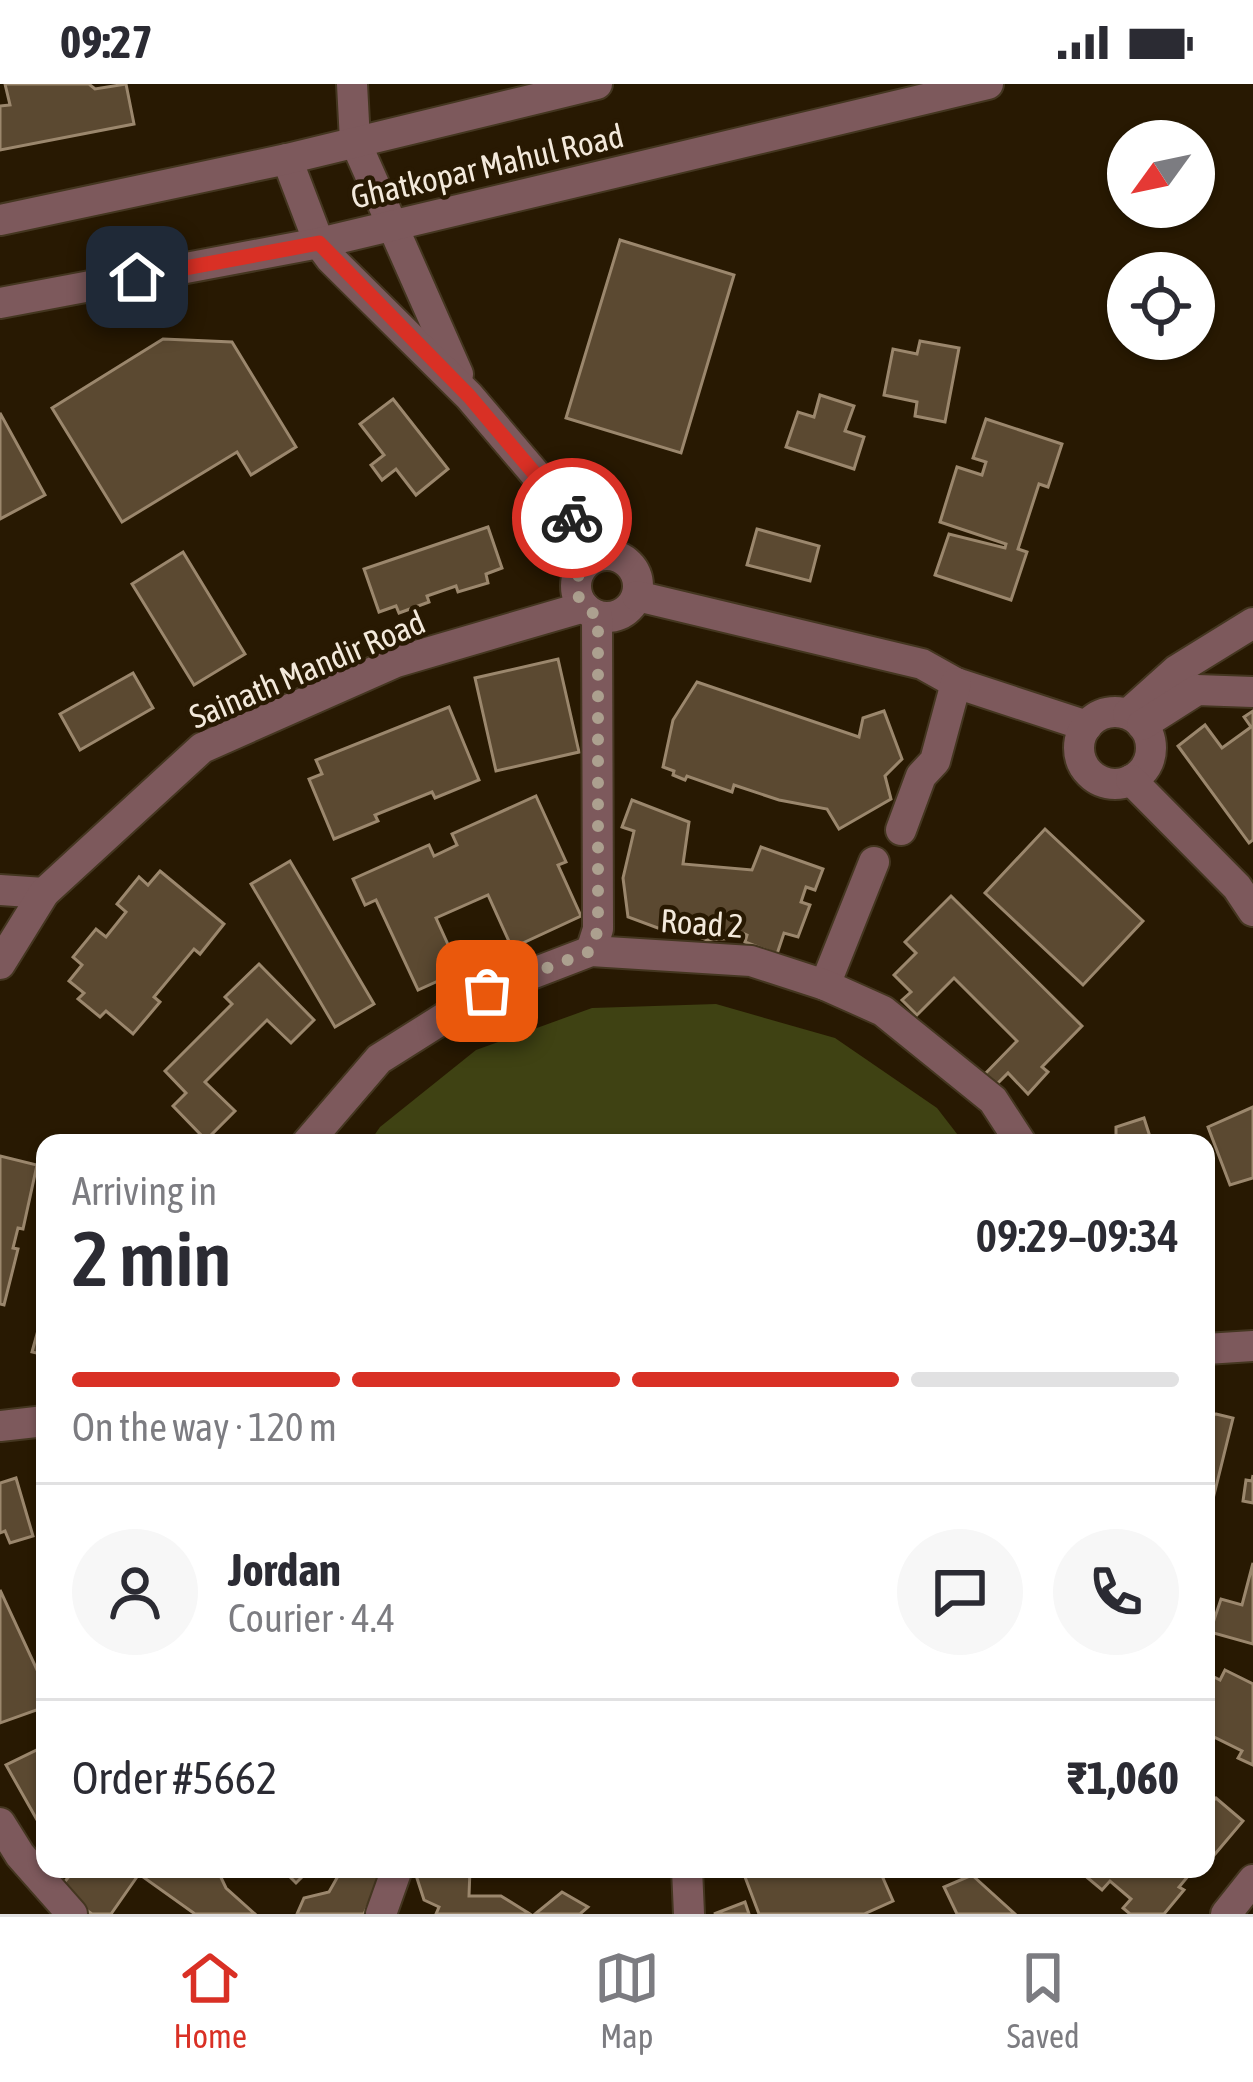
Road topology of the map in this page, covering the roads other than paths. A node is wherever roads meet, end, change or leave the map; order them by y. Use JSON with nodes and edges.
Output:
{"nodes":[{"id":1,"x":352,"y":84,"type":"edge"},
{"id":2,"x":597,"y":84,"type":"edge"},
{"id":3,"x":988,"y":84,"type":"edge"},
{"id":4,"x":883,"y":96,"type":"edge"},
{"id":5,"x":355,"y":141,"type":"junction"},
{"id":6,"x":287,"y":159,"type":"junction"},
{"id":7,"x":0,"y":220,"type":"edge"},
{"id":8,"x":392,"y":226,"type":"junction"},
{"id":9,"x":319,"y":243,"type":"junction"},
{"id":10,"x":0,"y":303,"type":"edge"},
{"id":11,"x":469,"y":396,"type":"junction"},
{"id":12,"x":604,"y":555,"type":"junction"},
{"id":13,"x":637,"y":596,"type":"junction"},
{"id":14,"x":591,"y":612,"type":"junction"},
{"id":15,"x":1253,"y":623,"type":"edge"},
{"id":16,"x":956,"y":683,"type":"junction"},
{"id":17,"x":1253,"y":692,"type":"edge"},
{"id":18,"x":1135,"y":720,"type":"junction"},
{"id":19,"x":1087,"y":726,"type":"junction"},
{"id":20,"x":1131,"y":780,"type":"junction"},
{"id":21,"x":902,"y":830,"type":"dead end"},
{"id":22,"x":874,"y":862,"type":"dead end"},
{"id":23,"x":0,"y":890,"type":"edge"},
{"id":24,"x":44,"y":893,"type":"junction"},
{"id":25,"x":1253,"y":911,"type":"edge"},
{"id":26,"x":591,"y":951,"type":"junction"},
{"id":27,"x":0,"y":964,"type":"edge"},
{"id":28,"x":825,"y":985,"type":"junction"},
{"id":29,"x":315,"y":1134,"type":"edge"},
{"id":30,"x":1015,"y":1134,"type":"edge"},
{"id":31,"x":1253,"y":1346,"type":"edge"},
{"id":32,"x":1215,"y":1348,"type":"edge"},
{"id":33,"x":36,"y":1422,"type":"edge"},
{"id":34,"x":0,"y":1426,"type":"edge"},
{"id":35,"x":0,"y":1822,"type":"edge"},
{"id":36,"x":36,"y":1874,"type":"edge"},
{"id":37,"x":40,"y":1878,"type":"edge"},
{"id":38,"x":395,"y":1878,"type":"edge"},
{"id":39,"x":687,"y":1878,"type":"edge"},
{"id":40,"x":1253,"y":1880,"type":"edge"},
{"id":41,"x":72,"y":1914,"type":"edge"},
{"id":42,"x":381,"y":1914,"type":"edge"},
{"id":43,"x":689,"y":1914,"type":"edge"},
{"id":44,"x":1226,"y":1914,"type":"edge"}],
"edges":[{"from":1,"to":5,"type":"street"},
{"from":2,"to":5,"type":"street","name":"Ghatkopar Mahul Road"},
{"from":3,"to":4,"type":"street","name":"Ghatkopar Mahul Road"},
{"from":4,"to":8,"type":"street","name":"Ghatkopar Mahul Road"},
{"from":5,"to":6,"type":"street","name":"Ghatkopar Mahul Road"},
{"from":5,"to":8,"type":"street"},
{"from":6,"to":7,"type":"street","name":"Ghatkopar Mahul Road"},
{"from":6,"to":9,"type":"street"},
{"from":8,"to":9,"type":"street","name":"Ghatkopar Mahul Road"},
{"from":8,"to":11,"type":"street"},
{"from":9,"to":10,"type":"street","name":"Ghatkopar Mahul Road"},
{"from":9,"to":11,"type":"street"},
{"from":11,"to":12,"type":"street"},
{"from":12,"to":13,"type":"street"},
{"from":12,"to":14,"type":"street"},
{"from":13,"to":14,"type":"street"},
{"from":13,"to":16,"type":"street"},
{"from":14,"to":24,"type":"street","name":"Sainath Mandir Road"},
{"from":14,"to":26,"type":"street"},
{"from":15,"to":18,"type":"street"},
{"from":16,"to":19,"type":"street"},
{"from":16,"to":21,"type":"street"},
{"from":17,"to":18,"type":"street"},
{"from":18,"to":19,"type":"street"},
{"from":18,"to":20,"type":"street"},
{"from":19,"to":20,"type":"street"},
{"from":20,"to":25,"type":"street"},
{"from":22,"to":28,"type":"street"},
{"from":23,"to":24,"type":"street"},
{"from":24,"to":27,"type":"street","name":"Sainath Mandir Road"},
{"from":26,"to":28,"type":"street","name":"Road 2"},
{"from":26,"to":29,"type":"street","name":"Road 2"},
{"from":28,"to":30,"type":"street","name":"Road 2"},
{"from":31,"to":32,"type":"street"},
{"from":33,"to":34,"type":"street"},
{"from":35,"to":36,"type":"street"},
{"from":37,"to":41,"type":"street"},
{"from":38,"to":42,"type":"street"},
{"from":39,"to":43,"type":"street"},
{"from":40,"to":44,"type":"street"}]}
